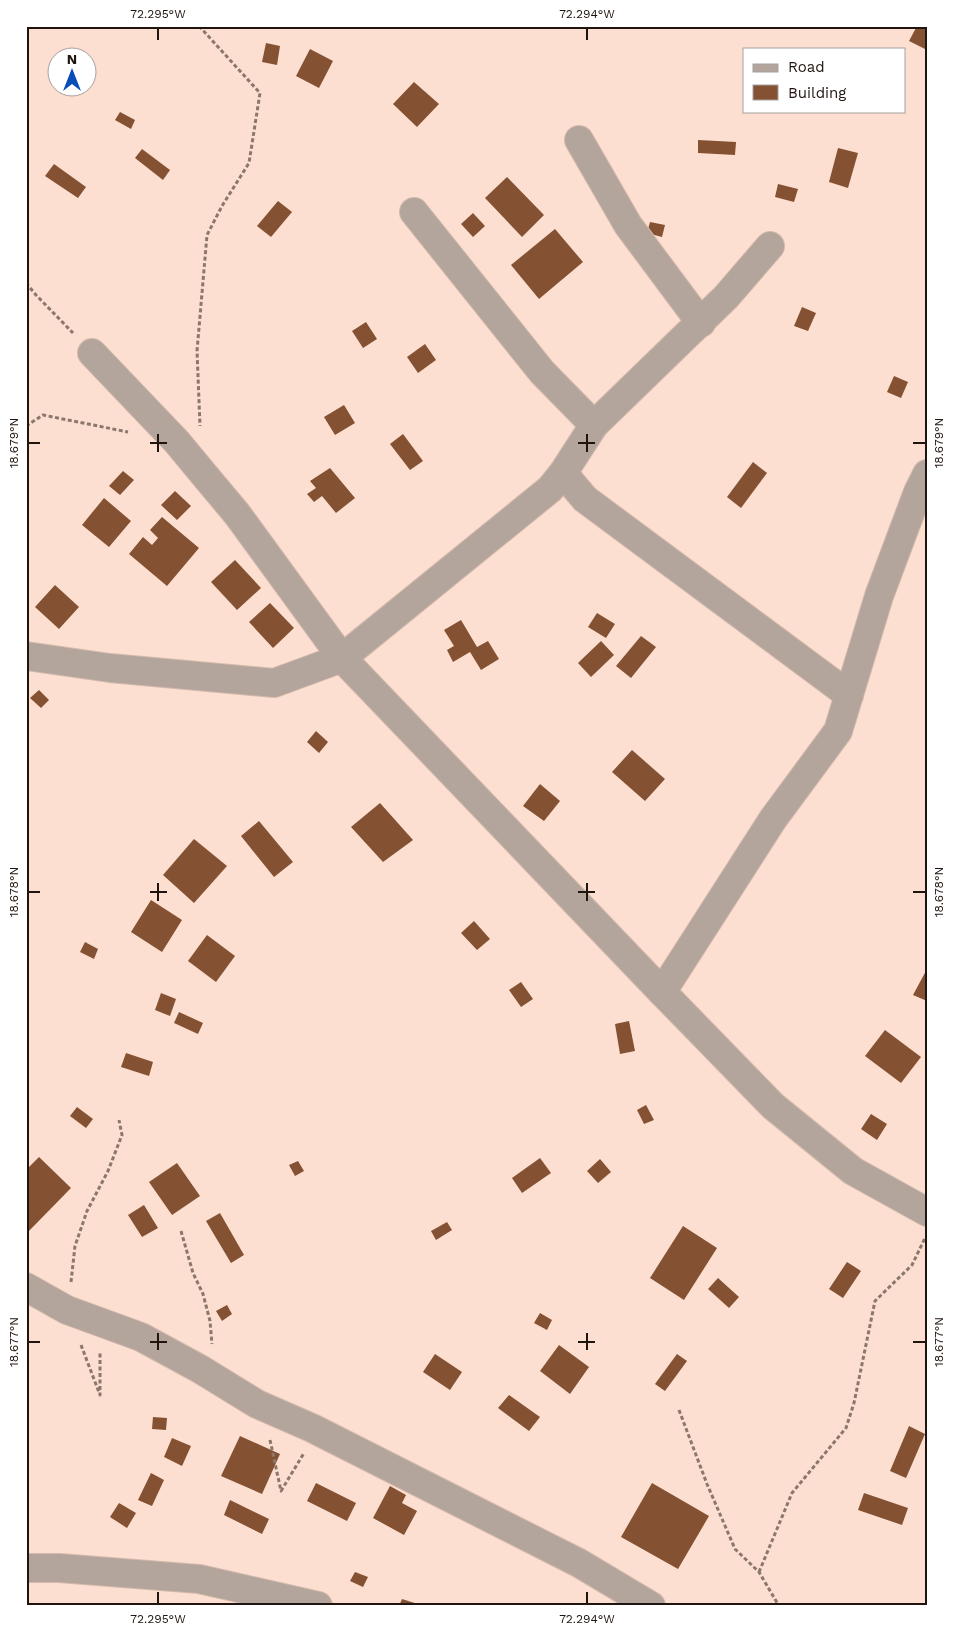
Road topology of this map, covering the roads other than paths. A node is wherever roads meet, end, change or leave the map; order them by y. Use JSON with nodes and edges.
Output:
{"nodes":[{"id":1,"x":579,"y":140,"type":"dead end"},
{"id":2,"x":414,"y":212,"type":"dead end"},
{"id":3,"x":770,"y":246,"type":"dead end"},
{"id":4,"x":700,"y":323,"type":"junction"},
{"id":5,"x":92,"y":354,"type":"road end"},
{"id":6,"x":594,"y":425,"type":"junction"},
{"id":7,"x":563,"y":473,"type":"junction"},
{"id":8,"x":927,"y":474,"type":"edge"},
{"id":9,"x":26,"y":656,"type":"edge"},
{"id":10,"x":342,"y":658,"type":"junction"},
{"id":11,"x":849,"y":695,"type":"junction"},
{"id":12,"x":662,"y":992,"type":"junction"},
{"id":13,"x":927,"y":1212,"type":"edge"},
{"id":14,"x":26,"y":1287,"type":"edge"},
{"id":15,"x":26,"y":1568,"type":"edge"},
{"id":16,"x":318,"y":1606,"type":"edge"},
{"id":17,"x":651,"y":1606,"type":"edge"}],
"edges":[{"from":1,"to":4,"type":"street"},
{"from":2,"to":6,"type":"street"},
{"from":3,"to":4,"type":"street"},
{"from":4,"to":6,"type":"street"},
{"from":5,"to":10,"type":"street"},
{"from":6,"to":7,"type":"street"},
{"from":7,"to":10,"type":"street"},
{"from":7,"to":11,"type":"street"},
{"from":8,"to":11,"type":"street"},
{"from":9,"to":10,"type":"street"},
{"from":10,"to":12,"type":"street"},
{"from":11,"to":12,"type":"street"},
{"from":12,"to":13,"type":"street"},
{"from":14,"to":17,"type":"street"},
{"from":15,"to":16,"type":"street"}]}
